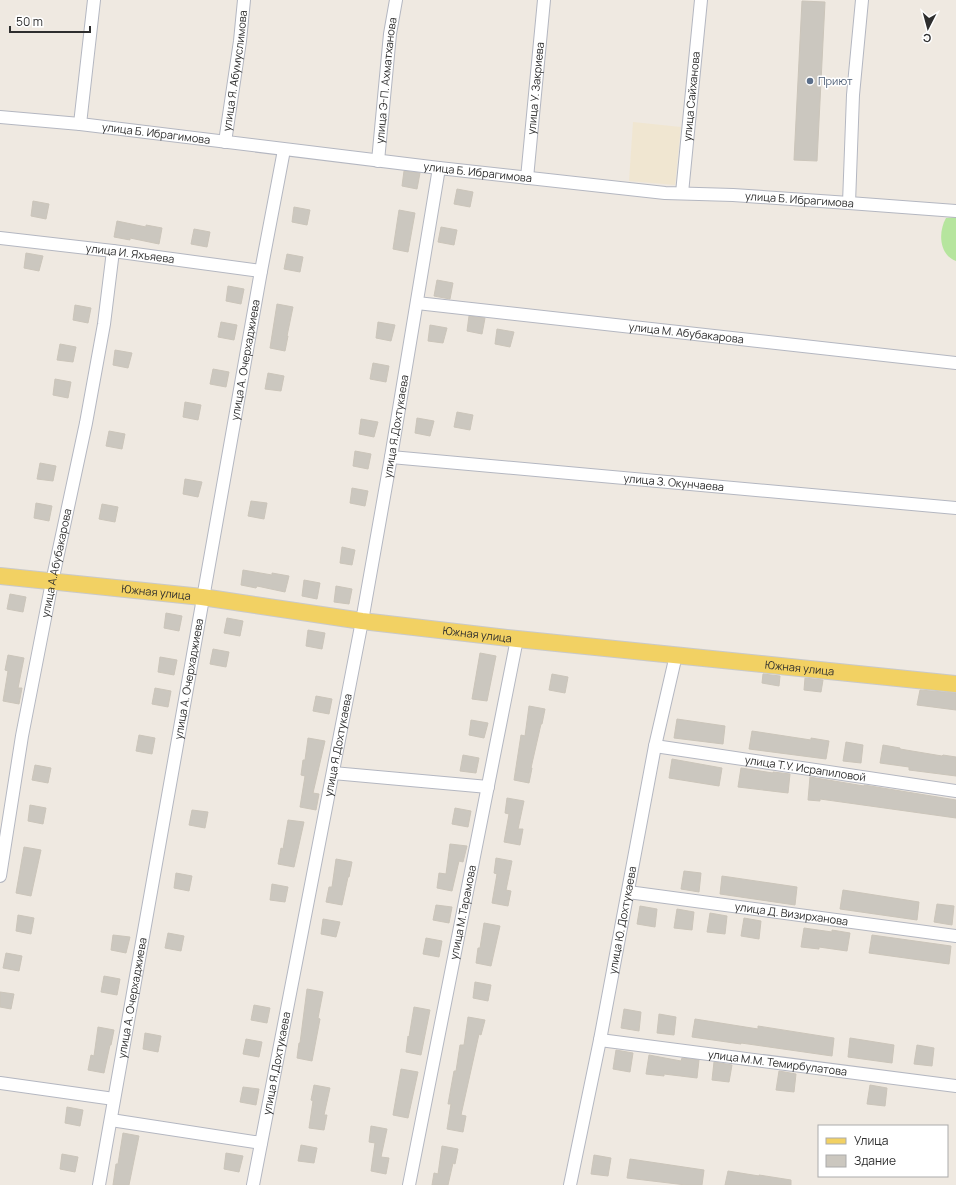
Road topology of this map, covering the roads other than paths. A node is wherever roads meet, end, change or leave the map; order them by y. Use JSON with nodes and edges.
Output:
{"nodes":[{"id":1,"x":94,"y":0,"type":"edge"},
{"id":2,"x":244,"y":0,"type":"edge"},
{"id":3,"x":396,"y":0,"type":"edge"},
{"id":4,"x":544,"y":0,"type":"edge"},
{"id":5,"x":701,"y":0,"type":"edge"},
{"id":6,"x":862,"y":0,"type":"edge"},
{"id":7,"x":0,"y":117,"type":"edge"},
{"id":8,"x":80,"y":124,"type":"junction"},
{"id":9,"x":225,"y":142,"type":"junction"},
{"id":10,"x":284,"y":150,"type":"junction"},
{"id":11,"x":378,"y":161,"type":"junction"},
{"id":12,"x":439,"y":168,"type":"junction"},
{"id":13,"x":527,"y":178,"type":"junction"},
{"id":14,"x":682,"y":193,"type":"junction"},
{"id":15,"x":849,"y":203,"type":"junction"},
{"id":16,"x":956,"y":211,"type":"edge"},
{"id":17,"x":0,"y":238,"type":"edge"},
{"id":18,"x":113,"y":251,"type":"junction"},
{"id":19,"x":261,"y":271,"type":"junction"},
{"id":20,"x":417,"y":303,"type":"junction"},
{"id":21,"x":956,"y":364,"type":"edge"},
{"id":22,"x":391,"y":457,"type":"junction"},
{"id":23,"x":956,"y":508,"type":"edge"},
{"id":24,"x":0,"y":576,"type":"edge"},
{"id":25,"x":52,"y":582,"type":"junction"},
{"id":26,"x":202,"y":597,"type":"junction"},
{"id":27,"x":362,"y":621,"type":"junction"},
{"id":28,"x":517,"y":640,"type":"junction"},
{"id":29,"x":676,"y":655,"type":"junction"},
{"id":30,"x":956,"y":684,"type":"edge"},
{"id":31,"x":655,"y":746,"type":"junction"},
{"id":32,"x":332,"y":773,"type":"junction"},
{"id":33,"x":488,"y":787,"type":"junction"},
{"id":34,"x":956,"y":790,"type":"edge"},
{"id":35,"x":0,"y":876,"type":"edge"},
{"id":36,"x":628,"y":892,"type":"junction"},
{"id":37,"x":956,"y":936,"type":"edge"},
{"id":38,"x":600,"y":1040,"type":"junction"},
{"id":39,"x":0,"y":1083,"type":"edge"},
{"id":40,"x":956,"y":1086,"type":"edge"},
{"id":41,"x":114,"y":1100,"type":"junction"},
{"id":42,"x":111,"y":1120,"type":"junction"},
{"id":43,"x":261,"y":1143,"type":"junction"},
{"id":44,"x":99,"y":1185,"type":"edge"},
{"id":45,"x":253,"y":1185,"type":"edge"},
{"id":46,"x":409,"y":1185,"type":"edge"},
{"id":47,"x":570,"y":1185,"type":"edge"}],
"edges":[{"from":1,"to":8,"type":"street"},
{"from":2,"to":9,"type":"street","name":"улица Я. Абумуслимова"},
{"from":3,"to":11,"type":"street","name":"улица Э-П. Ахматханова"},
{"from":4,"to":13,"type":"street","name":"улица У. Закриева"},
{"from":5,"to":14,"type":"street","name":"улица Сайханова"},
{"from":6,"to":15,"type":"street"},
{"from":7,"to":8,"type":"street","name":"улица Б. Ибрагимова"},
{"from":8,"to":9,"type":"street","name":"улица Б. Ибрагимова"},
{"from":9,"to":10,"type":"street","name":"улица Б. Ибрагимова"},
{"from":10,"to":11,"type":"street","name":"улица Б. Ибрагимова"},
{"from":10,"to":19,"type":"street","name":"улица А. Очерхаджиева"},
{"from":11,"to":12,"type":"street","name":"улица Б. Ибрагимова"},
{"from":12,"to":13,"type":"street","name":"улица Б. Ибрагимова"},
{"from":12,"to":20,"type":"street","name":"улица Я.Дохтукаева"},
{"from":13,"to":14,"type":"street","name":"улица Б. Ибрагимова"},
{"from":14,"to":15,"type":"street","name":"улица Б. Ибрагимова"},
{"from":15,"to":16,"type":"street","name":"улица Б. Ибрагимова"},
{"from":17,"to":18,"type":"street","name":"улица И. Яхъяева"},
{"from":18,"to":19,"type":"street","name":"улица И. Яхъяева"},
{"from":18,"to":25,"type":"street","name":"улица А.Абубакарова"},
{"from":19,"to":26,"type":"street","name":"улица А. Очерхаджиева"},
{"from":20,"to":21,"type":"street","name":"улица М. Абубакарова"},
{"from":20,"to":22,"type":"street","name":"улица Я.Дохтукаева"},
{"from":22,"to":23,"type":"street","name":"улица З. Окунчаева"},
{"from":22,"to":27,"type":"street","name":"улица Я.Дохтукаева"},
{"from":24,"to":25,"type":"main road","name":"Южная улица"},
{"from":25,"to":26,"type":"main road","name":"Южная улица"},
{"from":25,"to":35,"type":"street","name":"улица А.Абубакарова"},
{"from":26,"to":27,"type":"main road","name":"Южная улица"},
{"from":26,"to":41,"type":"street","name":"улица А. Очерхаджиева"},
{"from":27,"to":28,"type":"main road","name":"Южная улица"},
{"from":27,"to":32,"type":"street","name":"улица Я.Дохтукаева"},
{"from":28,"to":29,"type":"main road","name":"Южная улица"},
{"from":28,"to":33,"type":"street","name":"улица М.Тарамова"},
{"from":29,"to":30,"type":"main road","name":"Южная улица"},
{"from":29,"to":31,"type":"street","name":"улица Ю. Дохтукаева"},
{"from":31,"to":34,"type":"street","name":"улица Т.У. Исрапиловой"},
{"from":31,"to":36,"type":"street","name":"улица Ю. Дохтукаева"},
{"from":32,"to":33,"type":"street"},
{"from":32,"to":43,"type":"street","name":"улица Я.Дохтукаева"},
{"from":33,"to":46,"type":"street","name":"улица М.Тарамова"},
{"from":36,"to":37,"type":"street","name":"улица Д. Визирханова"},
{"from":36,"to":38,"type":"street","name":"улица Ю. Дохтукаева"},
{"from":38,"to":40,"type":"street","name":"улица М.М. Темирбулатова"},
{"from":38,"to":47,"type":"street","name":"улица Ю. Дохтукаева"},
{"from":39,"to":41,"type":"street"},
{"from":41,"to":42,"type":"street","name":"улица А. Очерхаджиева"},
{"from":42,"to":43,"type":"street"},
{"from":42,"to":44,"type":"street","name":"улица А. Очерхаджиева"},
{"from":43,"to":45,"type":"street","name":"улица Я.Дохтукаева"}]}
